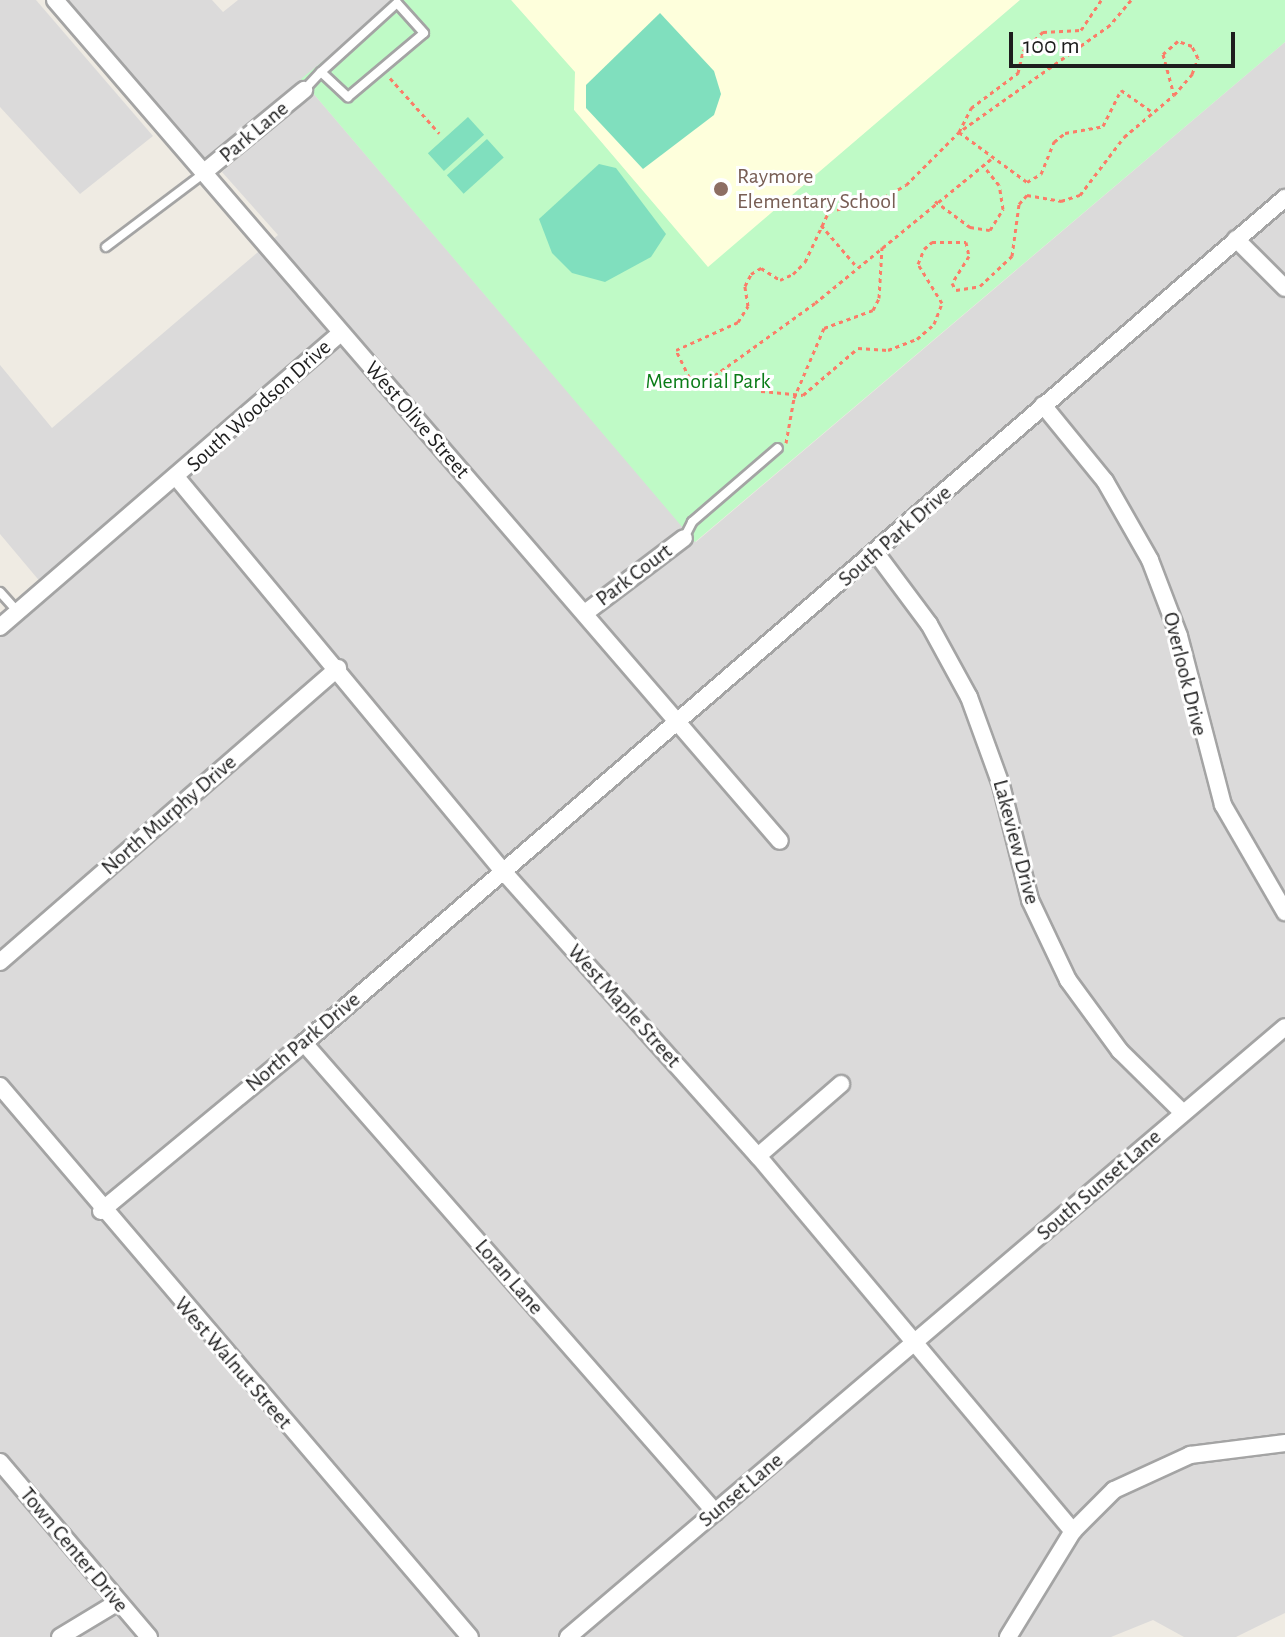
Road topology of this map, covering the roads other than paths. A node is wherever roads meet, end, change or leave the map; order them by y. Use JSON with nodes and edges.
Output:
{"nodes":[{"id":1,"x":55,"y":0,"type":"edge"},
{"id":2,"x":321,"y":72,"type":"junction"},
{"id":3,"x":304,"y":90,"type":"joint"},
{"id":4,"x":203,"y":173,"type":"junction"},
{"id":5,"x":1285,"y":198,"type":"edge"},
{"id":6,"x":1236,"y":239,"type":"junction"},
{"id":7,"x":106,"y":247,"type":"dead end"},
{"id":8,"x":1285,"y":288,"type":"edge"},
{"id":9,"x":341,"y":333,"type":"junction"},
{"id":10,"x":1043,"y":405,"type":"junction"},
{"id":11,"x":778,"y":448,"type":"road end"},
{"id":12,"x":177,"y":478,"type":"junction"},
{"id":13,"x":684,"y":538,"type":"joint"},
{"id":14,"x":876,"y":553,"type":"junction"},
{"id":15,"x":0,"y":592,"type":"edge"},
{"id":16,"x":18,"y":612,"type":"junction"},
{"id":17,"x":585,"y":613,"type":"junction"},
{"id":18,"x":0,"y":627,"type":"edge"},
{"id":19,"x":338,"y":668,"type":"junction"},
{"id":20,"x":679,"y":721,"type":"junction"},
{"id":21,"x":780,"y":841,"type":"dead end"},
{"id":22,"x":502,"y":870,"type":"junction"},
{"id":23,"x":1285,"y":912,"type":"edge"},
{"id":24,"x":0,"y":962,"type":"edge"},
{"id":25,"x":1285,"y":1027,"type":"edge"},
{"id":26,"x":304,"y":1043,"type":"junction"},
{"id":27,"x":841,"y":1084,"type":"dead end"},
{"id":28,"x":0,"y":1086,"type":"edge"},
{"id":29,"x":1183,"y":1113,"type":"junction"},
{"id":30,"x":758,"y":1156,"type":"junction"},
{"id":31,"x":101,"y":1211,"type":"junction"},
{"id":32,"x":915,"y":1345,"type":"junction"},
{"id":33,"x":1285,"y":1443,"type":"edge"},
{"id":34,"x":0,"y":1462,"type":"edge"},
{"id":35,"x":715,"y":1512,"type":"junction"},
{"id":36,"x":1073,"y":1531,"type":"junction"},
{"id":37,"x":118,"y":1602,"type":"junction"},
{"id":38,"x":60,"y":1637,"type":"edge"},
{"id":39,"x":149,"y":1637,"type":"edge"},
{"id":40,"x":470,"y":1637,"type":"edge"},
{"id":41,"x":568,"y":1637,"type":"edge"},
{"id":42,"x":1008,"y":1637,"type":"edge"}],
"edges":[{"from":1,"to":4,"type":"street","name":"West Olive Street"},
{"from":2,"to":2,"type":"lane"},
{"from":2,"to":3,"type":"lane"},
{"from":3,"to":4,"type":"street","name":"Park Lane"},
{"from":4,"to":7,"type":"lane"},
{"from":4,"to":9,"type":"street","name":"West Olive Street"},
{"from":5,"to":6,"type":"street","name":"South Park Drive"},
{"from":6,"to":8,"type":"street"},
{"from":6,"to":10,"type":"street","name":"South Park Drive"},
{"from":9,"to":12,"type":"street","name":"South Woodson Drive"},
{"from":9,"to":17,"type":"street","name":"West Olive Street"},
{"from":10,"to":14,"type":"street","name":"South Park Drive"},
{"from":10,"to":23,"type":"street","name":"Overlook Drive"},
{"from":11,"to":13,"type":"lane"},
{"from":12,"to":16,"type":"street","name":"South Woodson Drive"},
{"from":12,"to":19,"type":"street","name":"West Maple Street"},
{"from":13,"to":17,"type":"street","name":"Park Court"},
{"from":14,"to":20,"type":"street","name":"South Park Drive"},
{"from":14,"to":29,"type":"street","name":"Lakeview Drive"},
{"from":15,"to":16,"type":"lane"},
{"from":16,"to":18,"type":"street","name":"South Woodson Drive"},
{"from":17,"to":20,"type":"street","name":"West Olive Street"},
{"from":19,"to":22,"type":"street","name":"West Maple Street"},
{"from":19,"to":24,"type":"street","name":"North Murphy Drive"},
{"from":20,"to":21,"type":"street","name":"West Olive Street"},
{"from":20,"to":22,"type":"street","name":"South Park Drive"},
{"from":22,"to":26,"type":"street","name":"North Park Drive"},
{"from":22,"to":30,"type":"street","name":"West Maple Street"},
{"from":25,"to":29,"type":"street","name":"South Sunset Lane"},
{"from":26,"to":31,"type":"street","name":"North Park Drive"},
{"from":26,"to":35,"type":"street","name":"Loran Lane"},
{"from":27,"to":30,"type":"street"},
{"from":28,"to":31,"type":"street","name":"West Walnut Street"},
{"from":29,"to":32,"type":"street","name":"South Sunset Lane"},
{"from":30,"to":32,"type":"street","name":"West Maple Street"},
{"from":31,"to":40,"type":"street","name":"West Walnut Street"},
{"from":32,"to":35,"type":"street","name":"Sunset Lane"},
{"from":32,"to":36,"type":"street","name":"West Maple Street"},
{"from":33,"to":36,"type":"street"},
{"from":34,"to":37,"type":"street","name":"Town Center Drive"},
{"from":35,"to":41,"type":"street","name":"Sunset Lane"},
{"from":36,"to":42,"type":"street"},
{"from":37,"to":38,"type":"street"},
{"from":37,"to":39,"type":"street","name":"Town Center Drive"}]}
